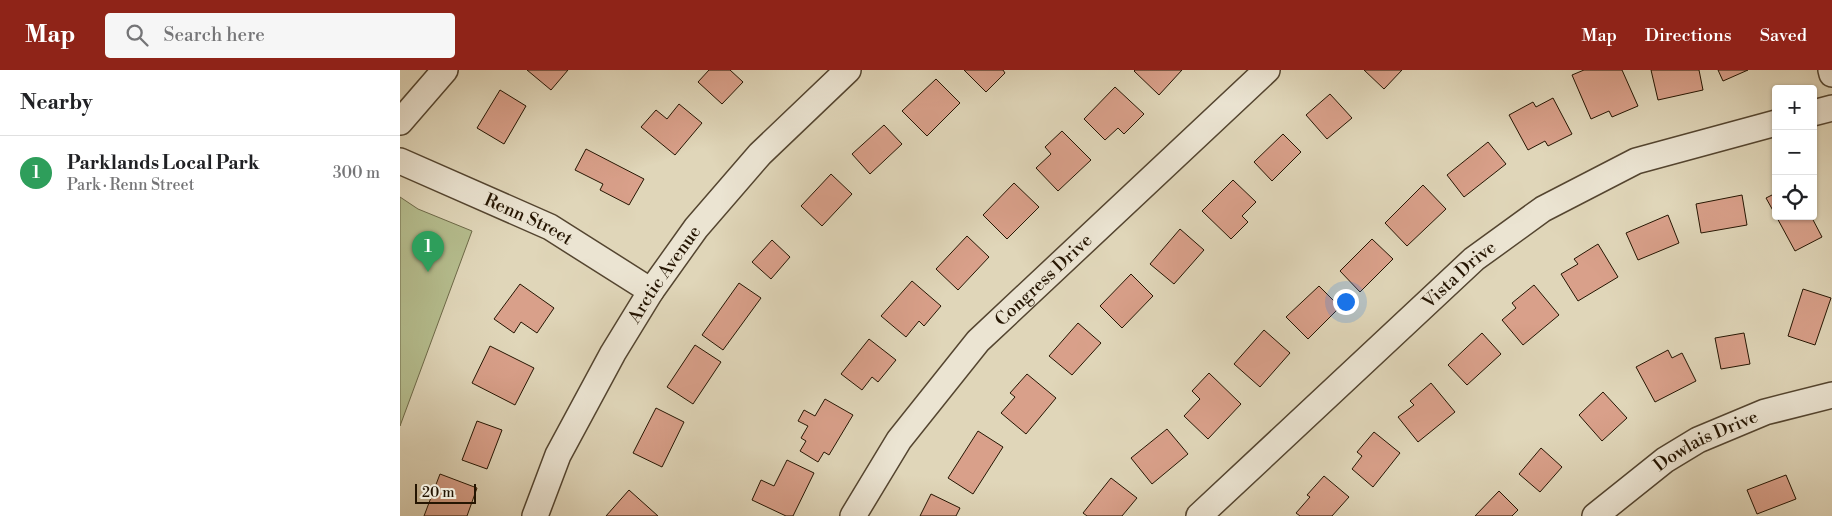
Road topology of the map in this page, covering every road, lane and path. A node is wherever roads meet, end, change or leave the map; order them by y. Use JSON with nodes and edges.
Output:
{"nodes":[{"id":1,"x":445,"y":70,"type":"edge"},
{"id":2,"x":848,"y":70,"type":"edge"},
{"id":3,"x":1267,"y":70,"type":"edge"},
{"id":4,"x":1831,"y":70,"type":"edge"},
{"id":5,"x":1832,"y":74,"type":"edge"},
{"id":6,"x":1832,"y":108,"type":"edge"},
{"id":7,"x":1817,"y":112,"type":"edge"},
{"id":8,"x":400,"y":122,"type":"edge"},
{"id":9,"x":1772,"y":124,"type":"edge"},
{"id":10,"x":400,"y":161,"type":"edge"},
{"id":11,"x":651,"y":291,"type":"junction"},
{"id":12,"x":1832,"y":395,"type":"edge"},
{"id":13,"x":535,"y":516,"type":"edge"},
{"id":14,"x":853,"y":516,"type":"edge"},
{"id":15,"x":1198,"y":516,"type":"edge"},
{"id":16,"x":1595,"y":516,"type":"edge"}],
"edges":[{"from":1,"to":8,"type":"street"},
{"from":2,"to":11,"type":"street","name":"Arctic Avenue"},
{"from":3,"to":14,"type":"street","name":"Congress Drive"},
{"from":4,"to":5,"type":"street"},
{"from":6,"to":7,"type":"street"},
{"from":9,"to":15,"type":"street","name":"Vista Drive"},
{"from":10,"to":11,"type":"street","name":"Renn Street"},
{"from":11,"to":13,"type":"street","name":"Arctic Avenue"},
{"from":12,"to":16,"type":"street","name":"Dowlais Drive"}]}
